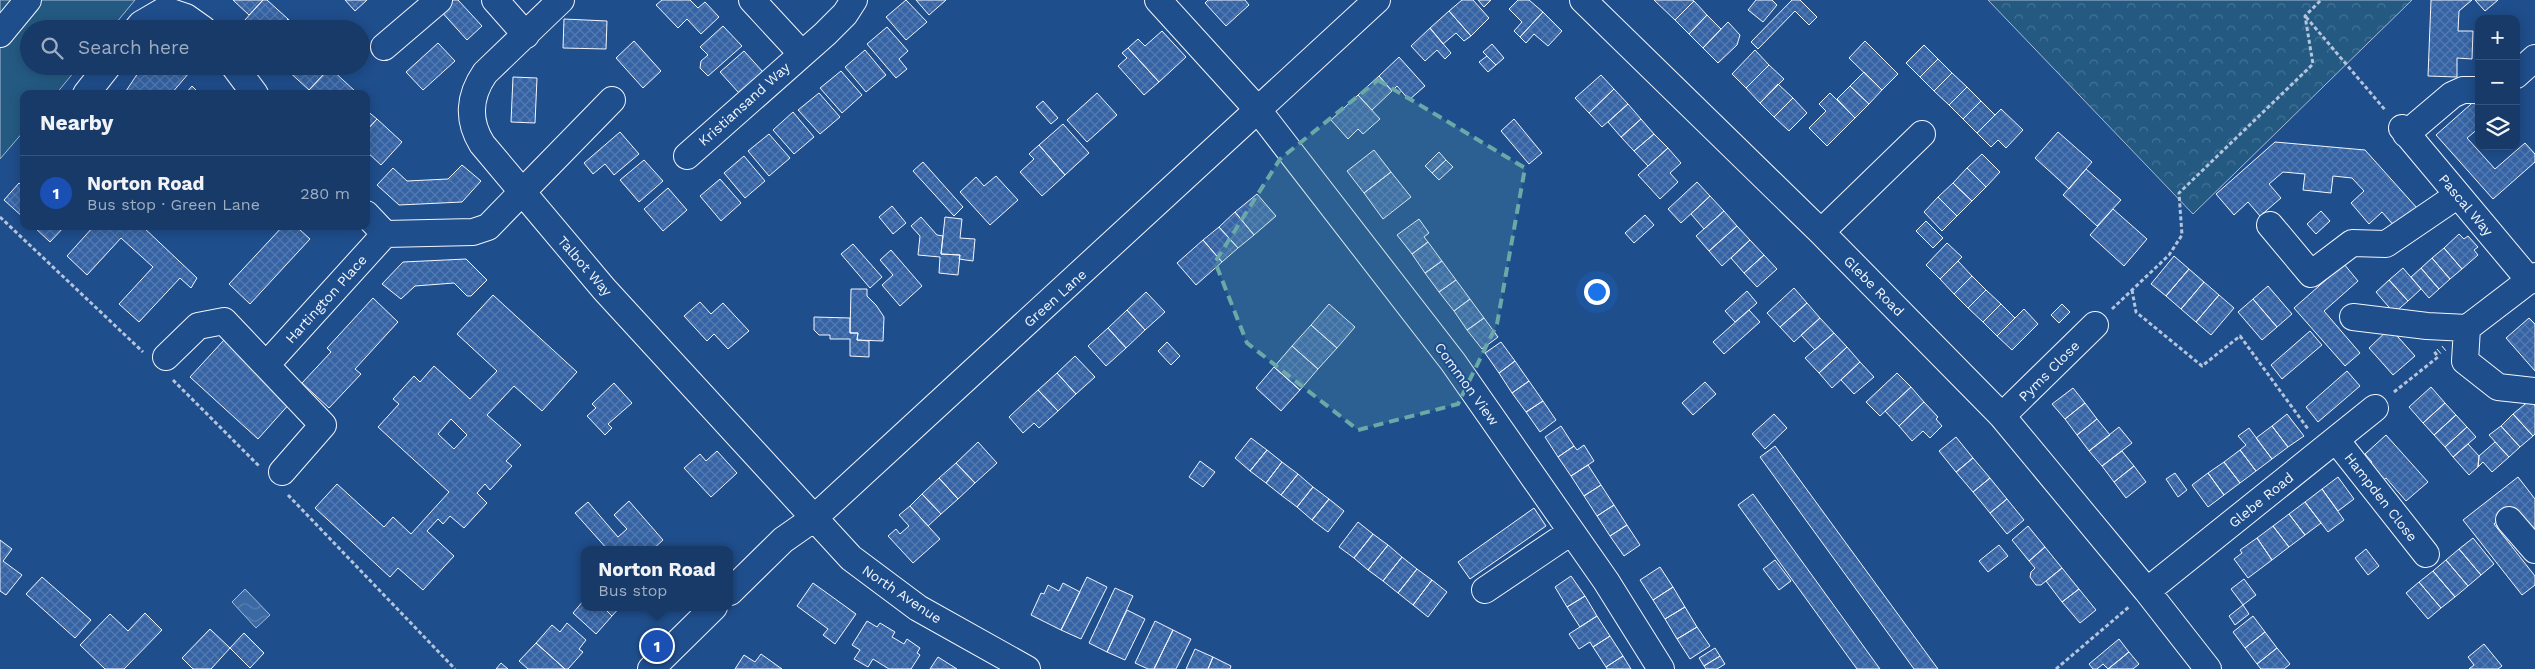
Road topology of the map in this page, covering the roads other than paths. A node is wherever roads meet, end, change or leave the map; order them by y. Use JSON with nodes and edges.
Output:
{"nodes":[{"id":1,"x":28,"y":0,"type":"edge"},
{"id":2,"x":439,"y":0,"type":"edge"},
{"id":3,"x":495,"y":0,"type":"edge"},
{"id":4,"x":561,"y":0,"type":"edge"},
{"id":5,"x":752,"y":0,"type":"edge"},
{"id":6,"x":854,"y":0,"type":"edge"},
{"id":7,"x":1158,"y":0,"type":"edge"},
{"id":8,"x":1377,"y":0,"type":"edge"},
{"id":9,"x":1583,"y":0,"type":"edge"},
{"id":10,"x":148,"y":20,"type":"edge"},
{"id":11,"x":190,"y":20,"type":"edge"},
{"id":12,"x":0,"y":34,"type":"edge"},
{"id":13,"x":526,"y":35,"type":"junction"},
{"id":14,"x":384,"y":47,"type":"dead end"},
{"id":15,"x":801,"y":53,"type":"junction"},
{"id":16,"x":2535,"y":58,"type":"edge"},
{"id":17,"x":2520,"y":71,"type":"edge"},
{"id":18,"x":101,"y":75,"type":"edge"},
{"id":19,"x":241,"y":75,"type":"edge"},
{"id":20,"x":89,"y":90,"type":"edge"},
{"id":21,"x":252,"y":90,"type":"edge"},
{"id":22,"x":2475,"y":90,"type":"edge"},
{"id":23,"x":612,"y":100,"type":"dead end"},
{"id":24,"x":1258,"y":110,"type":"junction"},
{"id":25,"x":1922,"y":134,"type":"dead end"},
{"id":26,"x":687,"y":156,"type":"dead end"},
{"id":27,"x":523,"y":194,"type":"junction"},
{"id":28,"x":2458,"y":195,"type":"junction"},
{"id":29,"x":370,"y":218,"type":"edge"},
{"id":30,"x":2270,"y":225,"type":"dead end"},
{"id":31,"x":1821,"y":232,"type":"junction"},
{"id":32,"x":385,"y":234,"type":"junction"},
{"id":33,"x":2533,"y":278,"type":"edge"},
{"id":34,"x":2353,"y":317,"type":"dead end"},
{"id":35,"x":2095,"y":325,"type":"road end"},
{"id":36,"x":2467,"y":328,"type":"junction"},
{"id":37,"x":161,"y":363,"type":"road end"},
{"id":38,"x":267,"y":364,"type":"junction"},
{"id":39,"x":2535,"y":390,"type":"edge"},
{"id":40,"x":2375,"y":408,"type":"road end"},
{"id":41,"x":2002,"y":416,"type":"junction"},
{"id":42,"x":2329,"y":445,"type":"junction"},
{"id":43,"x":276,"y":477,"type":"road end"},
{"id":44,"x":813,"y":519,"type":"junction"},
{"id":45,"x":2509,"y":520,"type":"dead end"},
{"id":46,"x":1572,"y":532,"type":"junction"},
{"id":47,"x":2535,"y":550,"type":"edge"},
{"id":48,"x":2426,"y":554,"type":"dead end"},
{"id":49,"x":733,"y":589,"type":"edge"},
{"id":50,"x":1485,"y":590,"type":"dead end"},
{"id":51,"x":2147,"y":591,"type":"junction"},
{"id":52,"x":710,"y":611,"type":"edge"},
{"id":53,"x":651,"y":669,"type":"edge"},
{"id":54,"x":1027,"y":669,"type":"edge"},
{"id":55,"x":1661,"y":669,"type":"edge"},
{"id":56,"x":2208,"y":669,"type":"edge"}],
"edges":[{"from":1,"to":12,"type":"street"},
{"from":2,"to":14,"type":"street"},
{"from":3,"to":13,"type":"street"},
{"from":4,"to":13,"type":"street","name":"Talbot Way"},
{"from":5,"to":15,"type":"street","name":"Kristiansand Way"},
{"from":6,"to":15,"type":"street","name":"Kristiansand Way"},
{"from":7,"to":24,"type":"street"},
{"from":8,"to":24,"type":"street","name":"Green Lane"},
{"from":9,"to":31,"type":"street","name":"Glebe Road"},
{"from":10,"to":11,"type":"street"},
{"from":13,"to":27,"type":"street","name":"Talbot Way"},
{"from":15,"to":26,"type":"street","name":"Kristiansand Way"},
{"from":16,"to":17,"type":"street"},
{"from":18,"to":20,"type":"street"},
{"from":19,"to":21,"type":"street"},
{"from":22,"to":28,"type":"street","name":"Pascal Way"},
{"from":23,"to":27,"type":"street"},
{"from":24,"to":44,"type":"street","name":"Green Lane"},
{"from":24,"to":46,"type":"street","name":"Common View"},
{"from":25,"to":31,"type":"street"},
{"from":27,"to":32,"type":"street"},
{"from":27,"to":44,"type":"street","name":"Talbot Way"},
{"from":28,"to":30,"type":"street"},
{"from":28,"to":33,"type":"street","name":"Pascal Way"},
{"from":29,"to":32,"type":"street"},
{"from":31,"to":41,"type":"street","name":"Glebe Road"},
{"from":32,"to":38,"type":"street","name":"Hartington Place"},
{"from":33,"to":36,"type":"street","name":"Pascal Way"},
{"from":34,"to":36,"type":"street"},
{"from":35,"to":41,"type":"street","name":"Pyms Close"},
{"from":36,"to":39,"type":"street"},
{"from":37,"to":38,"type":"street"},
{"from":38,"to":43,"type":"street"},
{"from":40,"to":42,"type":"street","name":"Glebe Road"},
{"from":41,"to":51,"type":"street","name":"Glebe Road"},
{"from":42,"to":48,"type":"street","name":"Hampden Close"},
{"from":42,"to":51,"type":"street","name":"Glebe Road"},
{"from":44,"to":49,"type":"street","name":"Green Lane"},
{"from":44,"to":54,"type":"street","name":"North Avenue"},
{"from":45,"to":47,"type":"street"},
{"from":46,"to":50,"type":"street"},
{"from":46,"to":55,"type":"street","name":"Common View"},
{"from":51,"to":56,"type":"street","name":"Glebe Road"},
{"from":52,"to":53,"type":"street"}]}
